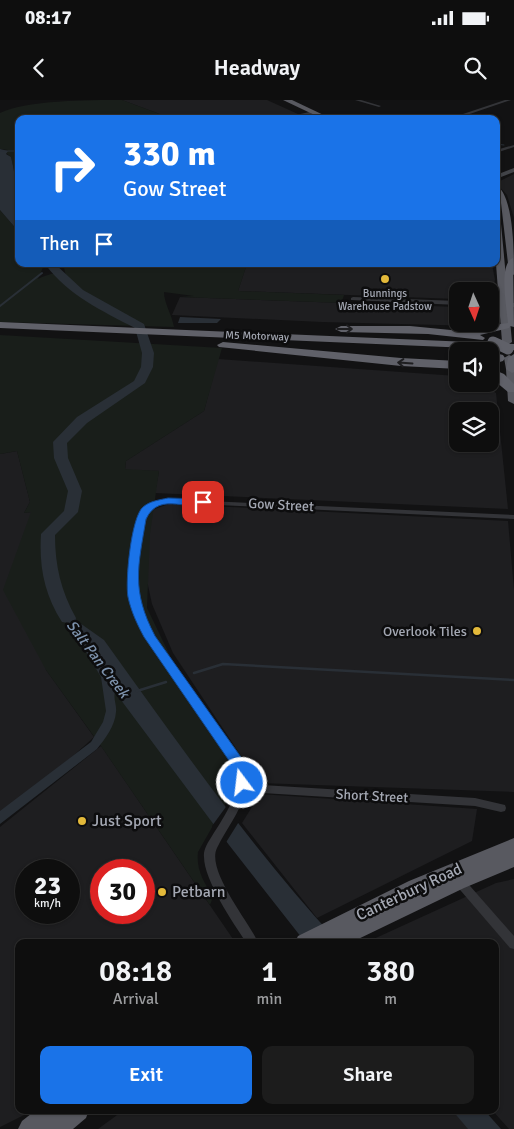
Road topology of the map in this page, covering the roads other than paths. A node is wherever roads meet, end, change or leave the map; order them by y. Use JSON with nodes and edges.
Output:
{"nodes":[{"id":1,"x":276,"y":100,"type":"edge"},
{"id":2,"x":281,"y":100,"type":"edge"},
{"id":3,"x":356,"y":100,"type":"edge"},
{"id":4,"x":510,"y":100,"type":"edge"},
{"id":5,"x":288,"y":103,"type":"edge"},
{"id":6,"x":380,"y":106,"type":"dead end"},
{"id":7,"x":313,"y":115,"type":"edge"},
{"id":8,"x":463,"y":115,"type":"edge"},
{"id":9,"x":514,"y":146,"type":"edge"},
{"id":10,"x":500,"y":151,"type":"edge"},
{"id":11,"x":514,"y":170,"type":"edge"},
{"id":12,"x":500,"y":175,"type":"edge"},
{"id":13,"x":500,"y":192,"type":"edge"},
{"id":14,"x":513,"y":266,"type":"edge"},
{"id":15,"x":500,"y":267,"type":"edge"},
{"id":16,"x":353,"y":299,"type":"dead end"},
{"id":17,"x":449,"y":303,"type":"edge"},
{"id":18,"x":510,"y":305,"type":"edge"},
{"id":19,"x":0,"y":325,"type":"edge"},
{"id":20,"x":0,"y":331,"type":"edge"},
{"id":21,"x":52,"y":331,"type":"junction"},
{"id":22,"x":449,"y":332,"type":"edge"},
{"id":23,"x":454,"y":332,"type":"edge"},
{"id":24,"x":485,"y":332,"type":"edge"},
{"id":25,"x":203,"y":337,"type":"junction"},
{"id":26,"x":508,"y":349,"type":"edge"},
{"id":27,"x":449,"y":351,"type":"edge"},
{"id":28,"x":449,"y":365,"type":"edge"},
{"id":29,"x":499,"y":376,"type":"edge"},
{"id":30,"x":513,"y":395,"type":"edge"},
{"id":31,"x":514,"y":517,"type":"edge"},
{"id":32,"x":242,"y":788,"type":"junction"},
{"id":33,"x":501,"y":808,"type":"dead end"},
{"id":34,"x":514,"y":835,"type":"edge"},
{"id":35,"x":213,"y":844,"type":"joint"},
{"id":36,"x":514,"y":845,"type":"edge"},
{"id":37,"x":514,"y":860,"type":"edge"},
{"id":38,"x":476,"y":862,"type":"junction"},
{"id":39,"x":459,"y":881,"type":"junction"},
{"id":40,"x":334,"y":937,"type":"edge"},
{"id":41,"x":250,"y":939,"type":"edge"},
{"id":42,"x":514,"y":944,"type":"edge"},
{"id":43,"x":50,"y":1114,"type":"edge"},
{"id":44,"x":73,"y":1114,"type":"edge"},
{"id":45,"x":30,"y":1129,"type":"edge"},
{"id":46,"x":55,"y":1129,"type":"edge"}],
"edges":[{"from":1,"to":5,"type":"highway"},
{"from":2,"to":5,"type":"highway"},
{"from":3,"to":6,"type":"street"},
{"from":4,"to":8,"type":"street"},
{"from":5,"to":7,"type":"highway"},
{"from":9,"to":10,"type":"street"},
{"from":11,"to":12,"type":"main road"},
{"from":13,"to":14,"type":"highway"},
{"from":14,"to":18,"type":"highway"},
{"from":15,"to":18,"type":"highway"},
{"from":16,"to":17,"type":"street"},
{"from":18,"to":26,"type":"highway"},
{"from":19,"to":21,"type":"highway"},
{"from":20,"to":21,"type":"highway"},
{"from":21,"to":25,"type":"highway"},
{"from":25,"to":22,"type":"highway","one_way":true},
{"from":23,"to":26,"type":"highway"},
{"from":24,"to":26,"type":"highway"},
{"from":25,"to":26,"type":"highway","name":"M5 Motorway"},
{"from":25,"to":27,"type":"highway","name":"M5 Motorway"},
{"from":28,"to":25,"type":"highway","one_way":true},
{"from":26,"to":30,"type":"highway"},
{"from":29,"to":30,"type":"highway"},
{"from":31,"to":32,"type":"street","name":"Gow Street"},
{"from":32,"to":33,"type":"street","name":"Short Street"},
{"from":32,"to":35,"type":"street"},
{"from":34,"to":38,"type":"highway"},
{"from":35,"to":41,"type":"street"},
{"from":36,"to":38,"type":"highway","name":"Canterbury Road"},
{"from":37,"to":39,"type":"highway","name":"Canterbury Road"},
{"from":38,"to":40,"type":"highway","name":"Canterbury Road"},
{"from":39,"to":40,"type":"highway","name":"Canterbury Road"},
{"from":39,"to":42,"type":"street"},
{"from":43,"to":45,"type":"highway"},
{"from":44,"to":46,"type":"highway"}]}
